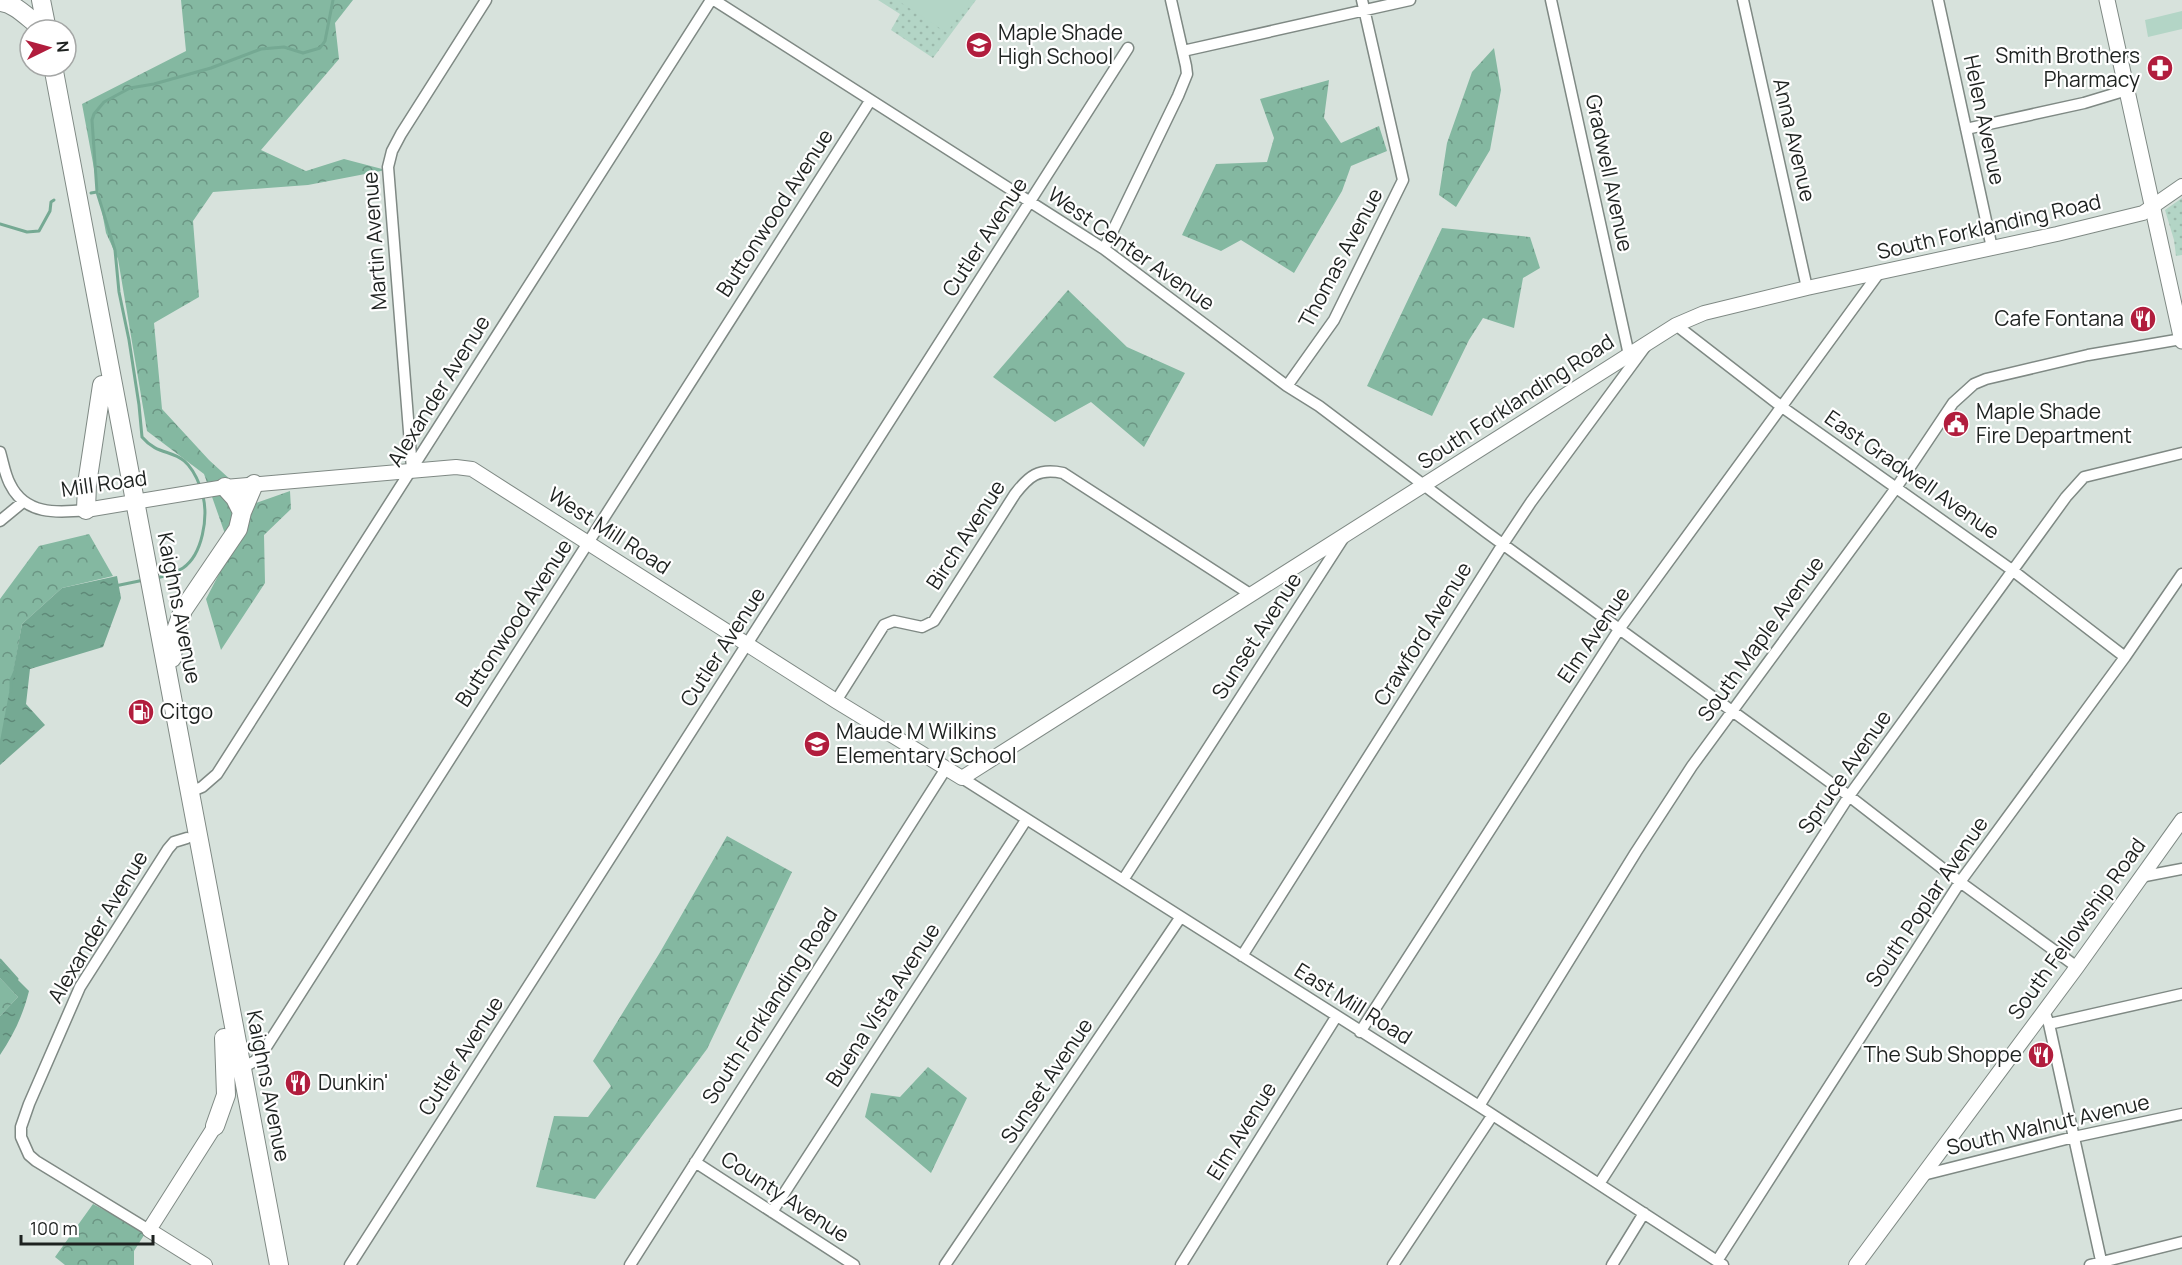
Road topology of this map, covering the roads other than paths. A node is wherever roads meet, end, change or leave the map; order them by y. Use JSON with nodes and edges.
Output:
{"nodes":[{"id":1,"x":30,"y":0,"type":"edge"},
{"id":2,"x":41,"y":0,"type":"edge"},
{"id":3,"x":486,"y":0,"type":"edge"},
{"id":4,"x":713,"y":0,"type":"edge"},
{"id":5,"x":1171,"y":0,"type":"edge"},
{"id":6,"x":1410,"y":0,"type":"edge"},
{"id":7,"x":1551,"y":0,"type":"edge"},
{"id":8,"x":1743,"y":0,"type":"edge"},
{"id":9,"x":1938,"y":0,"type":"edge"},
{"id":10,"x":2106,"y":0,"type":"edge"},
{"id":11,"x":0,"y":2,"type":"edge"},
{"id":12,"x":1363,"y":5,"type":"edge"},
{"id":13,"x":29,"y":18,"type":"edge"},
{"id":14,"x":36,"y":18,"type":"edge"},
{"id":15,"x":40,"y":18,"type":"edge"},
{"id":16,"x":1128,"y":48,"type":"dead end"},
{"id":17,"x":1183,"y":51,"type":"junction"},
{"id":18,"x":44,"y":78,"type":"edge"},
{"id":19,"x":55,"y":78,"type":"edge"},
{"id":20,"x":2127,"y":90,"type":"junction"},
{"id":21,"x":870,"y":101,"type":"junction"},
{"id":22,"x":1966,"y":129,"type":"junction"},
{"id":23,"x":2182,"y":186,"type":"edge"},
{"id":24,"x":1030,"y":202,"type":"junction"},
{"id":25,"x":2152,"y":206,"type":"junction"},
{"id":26,"x":1992,"y":248,"type":"junction"},
{"id":27,"x":1104,"y":249,"type":"junction"},
{"id":28,"x":1879,"y":273,"type":"junction"},
{"id":29,"x":1807,"y":288,"type":"junction"},
{"id":30,"x":1676,"y":325,"type":"junction"},
{"id":31,"x":2182,"y":339,"type":"edge"},
{"id":32,"x":1649,"y":342,"type":"junction"},
{"id":33,"x":1629,"y":355,"type":"junction"},
{"id":34,"x":102,"y":385,"type":"junction"},
{"id":35,"x":1287,"y":386,"type":"junction"},
{"id":36,"x":1782,"y":407,"type":"junction"},
{"id":37,"x":0,"y":452,"type":"edge"},
{"id":38,"x":2182,"y":453,"type":"edge"},
{"id":39,"x":412,"y":471,"type":"junction"},
{"id":40,"x":254,"y":484,"type":"junction"},
{"id":41,"x":1424,"y":486,"type":"junction"},
{"id":42,"x":217,"y":488,"type":"junction"},
{"id":43,"x":1896,"y":488,"type":"junction"},
{"id":44,"x":191,"y":491,"type":"joint"},
{"id":45,"x":23,"y":502,"type":"junction"},
{"id":46,"x":130,"y":503,"type":"junction"},
{"id":47,"x":86,"y":510,"type":"junction"},
{"id":48,"x":242,"y":512,"type":"junction"},
{"id":49,"x":0,"y":521,"type":"edge"},
{"id":50,"x":1346,"y":535,"type":"junction"},
{"id":51,"x":589,"y":543,"type":"junction"},
{"id":52,"x":1503,"y":544,"type":"junction"},
{"id":53,"x":2012,"y":570,"type":"junction"},
{"id":54,"x":2182,"y":574,"type":"edge"},
{"id":55,"x":144,"y":579,"type":"junction"},
{"id":56,"x":1250,"y":594,"type":"junction"},
{"id":57,"x":1620,"y":628,"type":"junction"},
{"id":58,"x":748,"y":645,"type":"junction"},
{"id":59,"x":2125,"y":657,"type":"junction"},
{"id":60,"x":171,"y":690,"type":"junction"},
{"id":61,"x":836,"y":701,"type":"junction"},
{"id":62,"x":1733,"y":712,"type":"junction"},
{"id":63,"x":945,"y":770,"type":"junction"},
{"id":64,"x":962,"y":778,"type":"junction"},
{"id":65,"x":190,"y":792,"type":"junction"},
{"id":66,"x":1849,"y":796,"type":"junction"},
{"id":67,"x":1026,"y":820,"type":"junction"},
{"id":68,"x":2182,"y":820,"type":"edge"},
{"id":69,"x":187,"y":838,"type":"junction"},
{"id":70,"x":2182,"y":869,"type":"edge"},
{"id":71,"x":2140,"y":877,"type":"junction"},
{"id":72,"x":1123,"y":880,"type":"junction"},
{"id":73,"x":1960,"y":882,"type":"junction"},
{"id":74,"x":1180,"y":918,"type":"junction"},
{"id":75,"x":1242,"y":956,"type":"junction"},
{"id":76,"x":2077,"y":967,"type":"junction"},
{"id":77,"x":2182,"y":994,"type":"edge"},
{"id":78,"x":2044,"y":1011,"type":"junction"},
{"id":79,"x":1336,"y":1017,"type":"junction"},
{"id":80,"x":2049,"y":1024,"type":"junction"},
{"id":81,"x":1360,"y":1032,"type":"junction"},
{"id":82,"x":224,"y":1038,"type":"junction"},
{"id":83,"x":242,"y":1068,"type":"junction"},
{"id":84,"x":1479,"y":1106,"type":"junction"},
{"id":85,"x":2182,"y":1114,"type":"edge"},
{"id":86,"x":1492,"y":1116,"type":"junction"},
{"id":87,"x":215,"y":1126,"type":"joint"},
{"id":88,"x":2074,"y":1137,"type":"junction"},
{"id":89,"x":695,"y":1162,"type":"junction"},
{"id":90,"x":1923,"y":1175,"type":"junction"},
{"id":91,"x":1599,"y":1184,"type":"junction"},
{"id":92,"x":772,"y":1212,"type":"junction"},
{"id":93,"x":1644,"y":1213,"type":"junction"},
{"id":94,"x":150,"y":1230,"type":"junction"},
{"id":95,"x":2182,"y":1242,"type":"edge"},
{"id":96,"x":1720,"y":1263,"type":"edge"},
{"id":97,"x":2098,"y":1264,"type":"edge"},
{"id":98,"x":205,"y":1265,"type":"edge"},
{"id":99,"x":267,"y":1265,"type":"edge"},
{"id":100,"x":279,"y":1265,"type":"edge"},
{"id":101,"x":350,"y":1265,"type":"edge"},
{"id":102,"x":630,"y":1265,"type":"edge"},
{"id":103,"x":854,"y":1265,"type":"edge"},
{"id":104,"x":945,"y":1265,"type":"edge"},
{"id":105,"x":1181,"y":1265,"type":"edge"},
{"id":106,"x":1393,"y":1265,"type":"edge"},
{"id":107,"x":1612,"y":1265,"type":"edge"},
{"id":108,"x":1856,"y":1265,"type":"edge"}],
"edges":[{"from":1,"to":14,"type":"highway"},
{"from":2,"to":15,"type":"highway"},
{"from":3,"to":39,"type":"street","name":"Martin Avenue"},
{"from":4,"to":21,"type":"street","name":"West Center Avenue"},
{"from":4,"to":39,"type":"street","name":"Alexander Avenue"},
{"from":5,"to":17,"type":"street"},
{"from":6,"to":12,"type":"street"},
{"from":7,"to":33,"type":"street","name":"Gradwell Avenue"},
{"from":8,"to":29,"type":"street","name":"Anna Avenue"},
{"from":9,"to":22,"type":"street","name":"Helen Avenue"},
{"from":10,"to":20,"type":"main road"},
{"from":11,"to":13,"type":"highway"},
{"from":12,"to":17,"type":"street"},
{"from":12,"to":35,"type":"street","name":"Thomas Avenue"},
{"from":16,"to":24,"type":"street","name":"Cutler Avenue"},
{"from":17,"to":27,"type":"street"},
{"from":18,"to":34,"type":"highway","name":"Kaighns Avenue"},
{"from":19,"to":46,"type":"highway","name":"Kaighns Avenue"},
{"from":20,"to":22,"type":"street"},
{"from":20,"to":25,"type":"main road"},
{"from":21,"to":24,"type":"street","name":"West Center Avenue"},
{"from":21,"to":51,"type":"street","name":"Buttonwood Avenue"},
{"from":22,"to":26,"type":"street","name":"Helen Avenue"},
{"from":23,"to":25,"type":"street","name":"South Forklanding Road"},
{"from":24,"to":27,"type":"street","name":"West Center Avenue"},
{"from":24,"to":58,"type":"street","name":"Cutler Avenue"},
{"from":25,"to":26,"type":"street","name":"South Forklanding Road"},
{"from":25,"to":31,"type":"main road"},
{"from":26,"to":28,"type":"street","name":"South Forklanding Road"},
{"from":27,"to":35,"type":"street","name":"West Center Avenue"},
{"from":28,"to":29,"type":"street","name":"South Forklanding Road"},
{"from":28,"to":36,"type":"street","name":"Elm Avenue"},
{"from":29,"to":30,"type":"street","name":"South Forklanding Road"},
{"from":30,"to":32,"type":"street","name":"South Forklanding Road"},
{"from":30,"to":36,"type":"street","name":"East Gradwell Avenue"},
{"from":31,"to":43,"type":"street","name":"South Maple Avenue"},
{"from":32,"to":33,"type":"street","name":"South Forklanding Road"},
{"from":32,"to":52,"type":"street","name":"Crawford Avenue"},
{"from":33,"to":41,"type":"street","name":"South Forklanding Road"},
{"from":34,"to":46,"type":"highway","name":"Kaighns Avenue"},
{"from":34,"to":47,"type":"highway"},
{"from":35,"to":41,"type":"street","name":"West Center Avenue"},
{"from":36,"to":43,"type":"street","name":"East Gradwell Avenue"},
{"from":36,"to":57,"type":"street","name":"Elm Avenue"},
{"from":37,"to":45,"type":"street"},
{"from":38,"to":53,"type":"street","name":"Spruce Avenue"},
{"from":39,"to":40,"type":"street","name":"West Mill Road"},
{"from":39,"to":51,"type":"street","name":"West Mill Road"},
{"from":39,"to":65,"type":"street","name":"Alexander Avenue"},
{"from":40,"to":42,"type":"street","name":"West Mill Road"},
{"from":40,"to":48,"type":"highway"},
{"from":41,"to":50,"type":"street","name":"South Forklanding Road"},
{"from":41,"to":52,"type":"street","name":"West Center Avenue"},
{"from":42,"to":44,"type":"street","name":"West Mill Road"},
{"from":42,"to":48,"type":"highway"},
{"from":43,"to":53,"type":"street","name":"East Gradwell Avenue"},
{"from":43,"to":62,"type":"street","name":"South Maple Avenue"},
{"from":44,"to":46,"type":"street","name":"Mill Road"},
{"from":45,"to":47,"type":"street","name":"Mill Road"},
{"from":45,"to":49,"type":"street"},
{"from":46,"to":47,"type":"street","name":"Mill Road"},
{"from":46,"to":55,"type":"highway","name":"Kaighns Avenue"},
{"from":48,"to":60,"type":"highway"},
{"from":50,"to":56,"type":"street","name":"South Forklanding Road"},
{"from":50,"to":72,"type":"street","name":"Sunset Avenue"},
{"from":51,"to":58,"type":"street","name":"West Mill Road"},
{"from":51,"to":83,"type":"street","name":"Buttonwood Avenue"},
{"from":52,"to":57,"type":"street","name":"West Center Avenue"},
{"from":52,"to":75,"type":"street","name":"Crawford Avenue"},
{"from":53,"to":59,"type":"street","name":"East Gradwell Avenue"},
{"from":53,"to":66,"type":"street","name":"Spruce Avenue"},
{"from":54,"to":59,"type":"street","name":"South Poplar Avenue"},
{"from":55,"to":60,"type":"highway","name":"Kaighns Avenue"},
{"from":55,"to":69,"type":"highway","name":"Kaighns Avenue"},
{"from":56,"to":61,"type":"street","name":"Birch Avenue"},
{"from":56,"to":64,"type":"street","name":"South Forklanding Road"},
{"from":57,"to":62,"type":"street","name":"West Center Avenue"},
{"from":57,"to":81,"type":"street","name":"Elm Avenue"},
{"from":58,"to":61,"type":"street","name":"West Mill Road"},
{"from":58,"to":101,"type":"street","name":"Cutler Avenue"},
{"from":59,"to":73,"type":"street","name":"South Poplar Avenue"},
{"from":60,"to":65,"type":"highway","name":"Kaighns Avenue"},
{"from":61,"to":63,"type":"street","name":"West Mill Road"},
{"from":62,"to":66,"type":"street","name":"West Center Avenue"},
{"from":62,"to":84,"type":"street","name":"South Maple Avenue"},
{"from":63,"to":64,"type":"street","name":"West Mill Road"},
{"from":63,"to":89,"type":"street","name":"South Forklanding Road"},
{"from":64,"to":67,"type":"street","name":"East Mill Road"},
{"from":65,"to":83,"type":"highway","name":"Kaighns Avenue"},
{"from":66,"to":73,"type":"street","name":"West Center Avenue"},
{"from":66,"to":91,"type":"street","name":"Spruce Avenue"},
{"from":67,"to":72,"type":"street","name":"East Mill Road"},
{"from":67,"to":92,"type":"street","name":"Buena Vista Avenue"},
{"from":68,"to":71,"type":"street","name":"South Fellowship Road"},
{"from":69,"to":82,"type":"highway","name":"Kaighns Avenue"},
{"from":69,"to":94,"type":"street","name":"Alexander Avenue"},
{"from":70,"to":71,"type":"street"},
{"from":71,"to":76,"type":"street","name":"South Fellowship Road"},
{"from":72,"to":74,"type":"street","name":"East Mill Road"},
{"from":73,"to":76,"type":"street","name":"West Center Avenue"},
{"from":73,"to":96,"type":"street","name":"South Poplar Avenue"},
{"from":74,"to":75,"type":"street","name":"East Mill Road"},
{"from":74,"to":104,"type":"street","name":"Sunset Avenue"},
{"from":75,"to":79,"type":"street","name":"East Mill Road"},
{"from":76,"to":78,"type":"street","name":"South Fellowship Road"},
{"from":77,"to":80,"type":"street"},
{"from":78,"to":80,"type":"street"},
{"from":78,"to":90,"type":"street","name":"South Fellowship Road"},
{"from":79,"to":81,"type":"street","name":"East Mill Road"},
{"from":79,"to":105,"type":"street","name":"Elm Avenue"},
{"from":80,"to":88,"type":"street"},
{"from":81,"to":84,"type":"street","name":"East Mill Road"},
{"from":82,"to":87,"type":"highway"},
{"from":82,"to":99,"type":"highway","name":"Kaighns Avenue"},
{"from":83,"to":100,"type":"highway","name":"Kaighns Avenue"},
{"from":84,"to":86,"type":"street","name":"East Mill Road"},
{"from":85,"to":88,"type":"street","name":"South Walnut Avenue"},
{"from":86,"to":91,"type":"street","name":"East Mill Road"},
{"from":86,"to":106,"type":"street"},
{"from":87,"to":94,"type":"street"},
{"from":88,"to":90,"type":"street","name":"South Walnut Avenue"},
{"from":88,"to":97,"type":"street"},
{"from":89,"to":92,"type":"street","name":"County Avenue"},
{"from":89,"to":102,"type":"street","name":"South Forklanding Road"},
{"from":90,"to":108,"type":"street","name":"South Fellowship Road"},
{"from":91,"to":93,"type":"street","name":"East Mill Road"},
{"from":92,"to":103,"type":"street","name":"County Avenue"},
{"from":93,"to":96,"type":"street","name":"East Mill Road"},
{"from":93,"to":107,"type":"street"},
{"from":94,"to":98,"type":"street"},
{"from":95,"to":97,"type":"street"}]}
